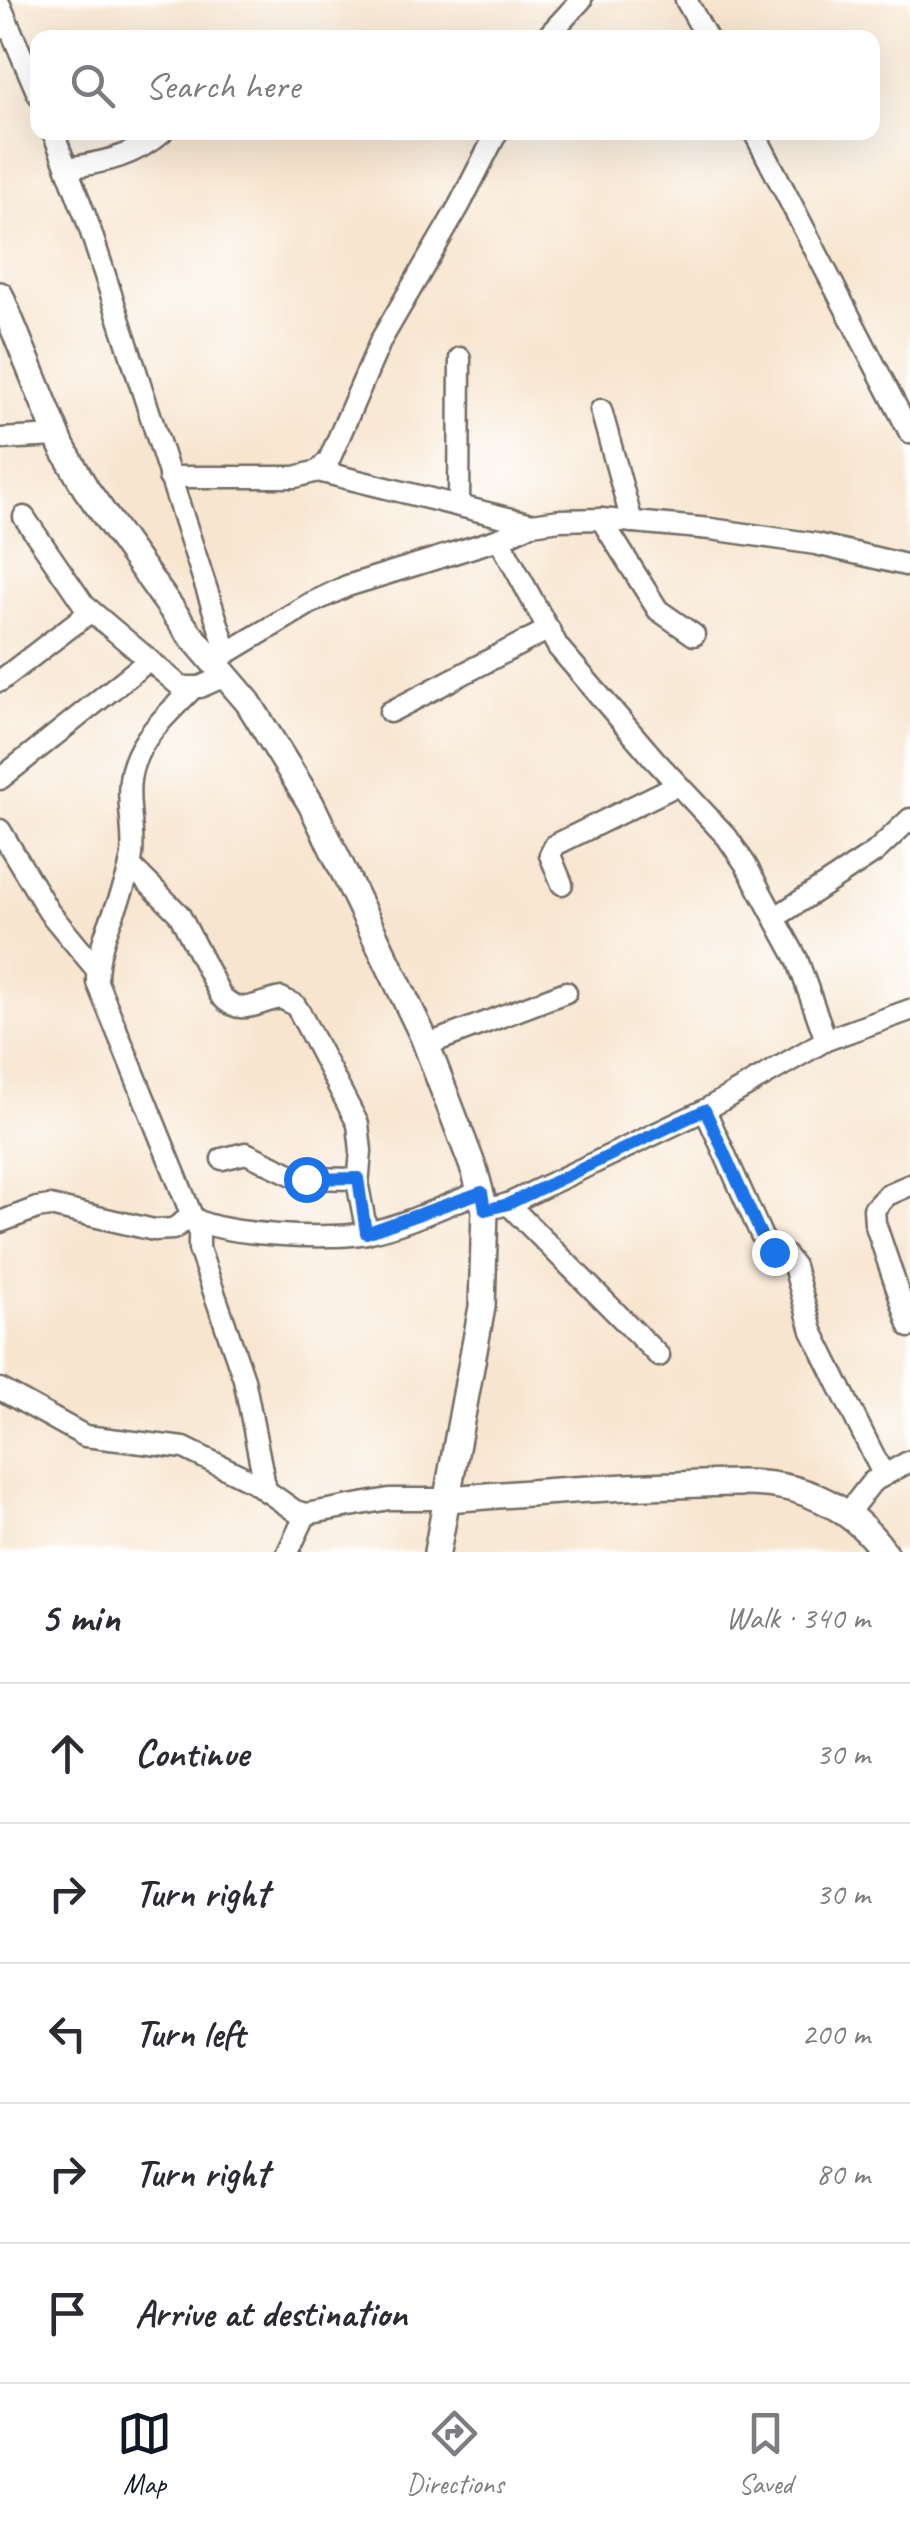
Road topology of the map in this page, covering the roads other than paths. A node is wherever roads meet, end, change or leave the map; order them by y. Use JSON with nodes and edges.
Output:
{"nodes":[{"id":1,"x":581,"y":0,"type":"edge"},
{"id":2,"x":686,"y":0,"type":"edge"},
{"id":3,"x":0,"y":5,"type":"edge"},
{"id":4,"x":553,"y":30,"type":"edge"},
{"id":5,"x":703,"y":30,"type":"edge"},
{"id":6,"x":30,"y":75,"type":"edge"},
{"id":7,"x":57,"y":140,"type":"edge"},
{"id":8,"x":152,"y":140,"type":"edge"},
{"id":9,"x":493,"y":140,"type":"edge"},
{"id":10,"x":758,"y":140,"type":"edge"},
{"id":11,"x":68,"y":168,"type":"junction"},
{"id":12,"x":0,"y":296,"type":"edge"},
{"id":13,"x":460,"y":358,"type":"dead end"},
{"id":14,"x":601,"y":410,"type":"dead end"},
{"id":15,"x":910,"y":434,"type":"edge"},
{"id":16,"x":57,"y":436,"type":"junction"},
{"id":17,"x":0,"y":439,"type":"edge"},
{"id":18,"x":318,"y":471,"type":"junction"},
{"id":19,"x":169,"y":477,"type":"junction"},
{"id":20,"x":459,"y":506,"type":"junction"},
{"id":21,"x":24,"y":517,"type":"dead end"},
{"id":22,"x":601,"y":519,"type":"junction"},
{"id":23,"x":632,"y":522,"type":"junction"},
{"id":24,"x":532,"y":524,"type":"junction"},
{"id":25,"x":499,"y":539,"type":"junction"},
{"id":26,"x":910,"y":566,"type":"edge"},
{"id":27,"x":91,"y":611,"type":"junction"},
{"id":28,"x":548,"y":629,"type":"junction"},
{"id":29,"x":694,"y":635,"type":"dead end"},
{"id":30,"x":149,"y":660,"type":"junction"},
{"id":31,"x":223,"y":663,"type":"junction"},
{"id":32,"x":0,"y":681,"type":"edge"},
{"id":33,"x":191,"y":690,"type":"junction"},
{"id":34,"x":390,"y":712,"type":"dead end"},
{"id":35,"x":0,"y":780,"type":"edge"},
{"id":36,"x":678,"y":785,"type":"junction"},
{"id":37,"x":910,"y":819,"type":"edge"},
{"id":38,"x":0,"y":830,"type":"edge"},
{"id":39,"x":130,"y":864,"type":"junction"},
{"id":40,"x":562,"y":884,"type":"dead end"},
{"id":41,"x":776,"y":917,"type":"junction"},
{"id":42,"x":97,"y":970,"type":"junction"},
{"id":43,"x":566,"y":992,"type":"dead end"},
{"id":44,"x":910,"y":1010,"type":"edge"},
{"id":45,"x":826,"y":1040,"type":"junction"},
{"id":46,"x":426,"y":1045,"type":"junction"},
{"id":47,"x":705,"y":1110,"type":"junction"},
{"id":48,"x":222,"y":1159,"type":"dead end"},
{"id":49,"x":358,"y":1178,"type":"junction"},
{"id":50,"x":910,"y":1185,"type":"edge"},
{"id":51,"x":491,"y":1202,"type":"junction"},
{"id":52,"x":195,"y":1220,"type":"junction"},
{"id":53,"x":0,"y":1222,"type":"edge"},
{"id":54,"x":366,"y":1233,"type":"junction"},
{"id":55,"x":910,"y":1327,"type":"edge"},
{"id":56,"x":658,"y":1356,"type":"dead end"},
{"id":57,"x":0,"y":1390,"type":"edge"},
{"id":58,"x":910,"y":1461,"type":"edge"},
{"id":59,"x":883,"y":1474,"type":"junction"},
{"id":60,"x":266,"y":1490,"type":"junction"},
{"id":61,"x":448,"y":1500,"type":"junction"},
{"id":62,"x":306,"y":1514,"type":"junction"},
{"id":63,"x":847,"y":1514,"type":"junction"},
{"id":64,"x":294,"y":1548,"type":"edge"},
{"id":65,"x":437,"y":1552,"type":"edge"},
{"id":66,"x":884,"y":1552,"type":"edge"}],
"edges":[{"from":1,"to":4,"type":"street"},
{"from":2,"to":5,"type":"street"},
{"from":3,"to":6,"type":"street"},
{"from":7,"to":11,"type":"street"},
{"from":8,"to":11,"type":"street"},
{"from":9,"to":18,"type":"street"},
{"from":10,"to":15,"type":"street"},
{"from":11,"to":19,"type":"street"},
{"from":12,"to":16,"type":"main road"},
{"from":13,"to":20,"type":"street"},
{"from":14,"to":23,"type":"street"},
{"from":16,"to":17,"type":"street"},
{"from":16,"to":31,"type":"main road"},
{"from":18,"to":19,"type":"street"},
{"from":18,"to":20,"type":"street"},
{"from":19,"to":31,"type":"street"},
{"from":20,"to":24,"type":"street"},
{"from":21,"to":27,"type":"street"},
{"from":22,"to":23,"type":"street"},
{"from":22,"to":24,"type":"street"},
{"from":22,"to":29,"type":"street"},
{"from":23,"to":26,"type":"street"},
{"from":24,"to":25,"type":"street"},
{"from":25,"to":28,"type":"street"},
{"from":25,"to":31,"type":"street"},
{"from":27,"to":30,"type":"street"},
{"from":27,"to":32,"type":"street"},
{"from":28,"to":34,"type":"street"},
{"from":28,"to":36,"type":"street"},
{"from":30,"to":33,"type":"street"},
{"from":30,"to":35,"type":"street"},
{"from":31,"to":33,"type":"street"},
{"from":31,"to":46,"type":"main road"},
{"from":33,"to":39,"type":"street"},
{"from":36,"to":40,"type":"street"},
{"from":36,"to":41,"type":"street"},
{"from":37,"to":41,"type":"street"},
{"from":38,"to":42,"type":"street"},
{"from":39,"to":42,"type":"street"},
{"from":39,"to":49,"type":"street"},
{"from":41,"to":45,"type":"street"},
{"from":42,"to":52,"type":"street"},
{"from":43,"to":46,"type":"street"},
{"from":44,"to":45,"type":"street"},
{"from":45,"to":47,"type":"street"},
{"from":46,"to":51,"type":"main road"},
{"from":47,"to":51,"type":"street"},
{"from":47,"to":59,"type":"street"},
{"from":48,"to":49,"type":"street"},
{"from":49,"to":54,"type":"street"},
{"from":50,"to":55,"type":"street"},
{"from":51,"to":54,"type":"street"},
{"from":51,"to":56,"type":"street"},
{"from":51,"to":61,"type":"main road"},
{"from":52,"to":53,"type":"street"},
{"from":52,"to":54,"type":"street"},
{"from":52,"to":60,"type":"street"},
{"from":57,"to":60,"type":"street"},
{"from":58,"to":59,"type":"street"},
{"from":59,"to":63,"type":"street"},
{"from":60,"to":62,"type":"street"},
{"from":61,"to":62,"type":"street"},
{"from":61,"to":63,"type":"main road"},
{"from":61,"to":65,"type":"main road"},
{"from":62,"to":64,"type":"street"},
{"from":63,"to":66,"type":"main road"}]}
